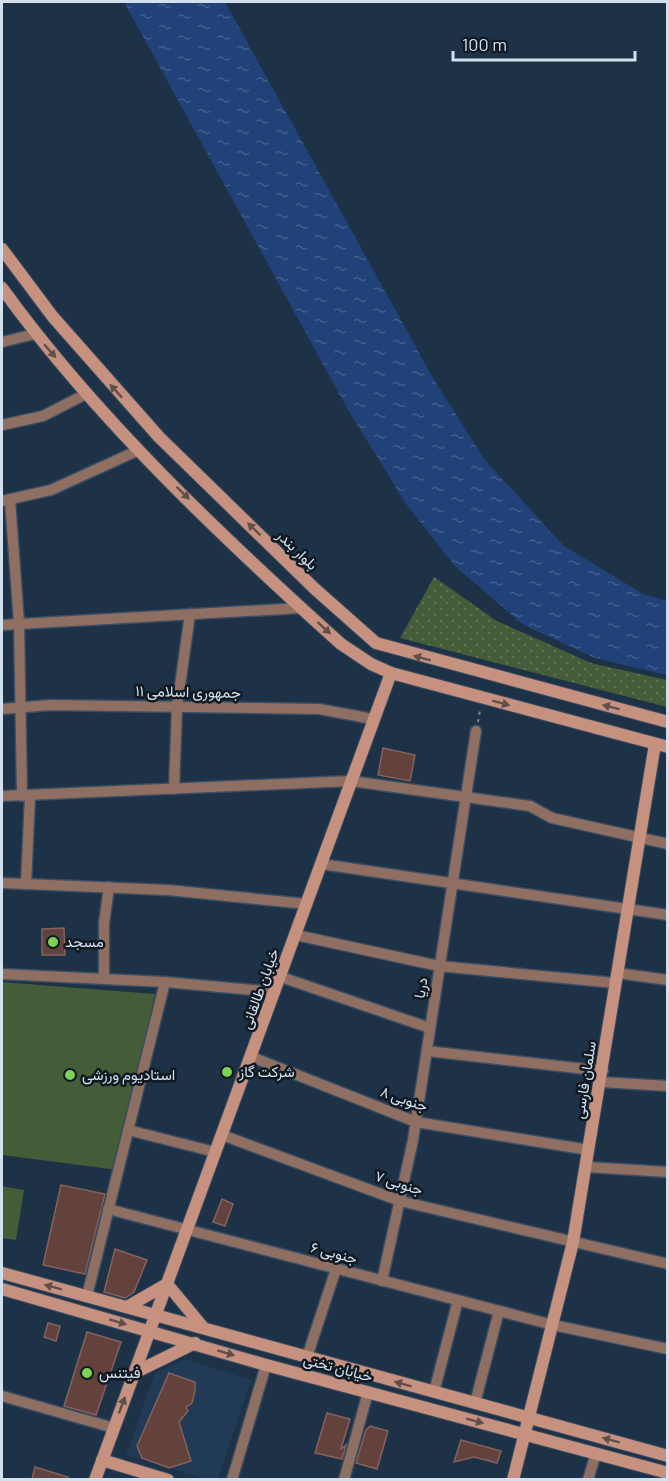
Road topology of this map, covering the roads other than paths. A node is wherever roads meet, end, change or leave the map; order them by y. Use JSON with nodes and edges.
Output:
{"nodes":[{"id":1,"x":2,"y":249,"type":"edge"},
{"id":2,"x":2,"y":288,"type":"edge"},
{"id":3,"x":35,"y":334,"type":"junction"},
{"id":4,"x":2,"y":342,"type":"edge"},
{"id":5,"x":86,"y":394,"type":"junction"},
{"id":6,"x":2,"y":425,"type":"edge"},
{"id":7,"x":139,"y":450,"type":"junction"},
{"id":8,"x":6,"y":500,"type":"edge"},
{"id":9,"x":301,"y":608,"type":"junction"},
{"id":10,"x":190,"y":614,"type":"junction"},
{"id":11,"x":19,"y":623,"type":"junction"},
{"id":12,"x":2,"y":625,"type":"edge"},
{"id":13,"x":391,"y":673,"type":"junction"},
{"id":14,"x":21,"y":707,"type":"junction"},
{"id":15,"x":177,"y":707,"type":"junction"},
{"id":16,"x":2,"y":709,"type":"edge"},
{"id":17,"x":374,"y":719,"type":"junction"},
{"id":18,"x":668,"y":722,"type":"edge"},
{"id":19,"x":476,"y":731,"type":"road end"},
{"id":20,"x":661,"y":746,"type":"edge"},
{"id":21,"x":351,"y":781,"type":"junction"},
{"id":22,"x":174,"y":789,"type":"junction"},
{"id":23,"x":2,"y":796,"type":"edge"},
{"id":24,"x":26,"y":796,"type":"junction"},
{"id":25,"x":466,"y":797,"type":"junction"},
{"id":26,"x":639,"y":839,"type":"junction"},
{"id":27,"x":668,"y":844,"type":"edge"},
{"id":28,"x":321,"y":864,"type":"junction"},
{"id":29,"x":453,"y":882,"type":"junction"},
{"id":30,"x":2,"y":883,"type":"edge"},
{"id":31,"x":26,"y":884,"type":"junction"},
{"id":32,"x":109,"y":888,"type":"junction"},
{"id":33,"x":307,"y":904,"type":"junction"},
{"id":34,"x":627,"y":907,"type":"junction"},
{"id":35,"x":668,"y":915,"type":"edge"},
{"id":36,"x":296,"y":935,"type":"junction"},
{"id":37,"x":439,"y":966,"type":"junction"},
{"id":38,"x":2,"y":974,"type":"edge"},
{"id":39,"x":280,"y":977,"type":"junction"},
{"id":40,"x":616,"y":978,"type":"junction"},
{"id":41,"x":104,"y":979,"type":"junction"},
{"id":42,"x":668,"y":980,"type":"edge"},
{"id":43,"x":165,"y":982,"type":"junction"},
{"id":44,"x":275,"y":992,"type":"junction"},
{"id":45,"x":430,"y":1028,"type":"junction"},
{"id":46,"x":427,"y":1051,"type":"junction"},
{"id":47,"x":252,"y":1057,"type":"junction"},
{"id":48,"x":602,"y":1076,"type":"junction"},
{"id":49,"x":668,"y":1086,"type":"edge"},
{"id":50,"x":416,"y":1122,"type":"junction"},
{"id":51,"x":128,"y":1130,"type":"junction"},
{"id":52,"x":222,"y":1135,"type":"junction"},
{"id":53,"x":589,"y":1150,"type":"junction"},
{"id":54,"x":215,"y":1152,"type":"junction"},
{"id":55,"x":587,"y":1167,"type":"junction"},
{"id":56,"x":668,"y":1172,"type":"edge"},
{"id":57,"x":400,"y":1201,"type":"junction"},
{"id":58,"x":108,"y":1209,"type":"junction"},
{"id":59,"x":186,"y":1230,"type":"junction"},
{"id":60,"x":573,"y":1242,"type":"junction"},
{"id":61,"x":668,"y":1264,"type":"edge"},
{"id":62,"x":336,"y":1269,"type":"junction"},
{"id":63,"x":2,"y":1273,"type":"edge"},
{"id":64,"x":382,"y":1281,"type":"junction"},
{"id":65,"x":166,"y":1284,"type":"junction"},
{"id":66,"x":2,"y":1289,"type":"edge"},
{"id":67,"x":87,"y":1296,"type":"junction"},
{"id":68,"x":458,"y":1300,"type":"junction"},
{"id":69,"x":127,"y":1308,"type":"junction"},
{"id":70,"x":499,"y":1311,"type":"junction"},
{"id":71,"x":155,"y":1314,"type":"junction"},
{"id":72,"x":553,"y":1325,"type":"junction"},
{"id":73,"x":202,"y":1326,"type":"junction"},
{"id":74,"x":150,"y":1331,"type":"junction"},
{"id":75,"x":195,"y":1343,"type":"junction"},
{"id":76,"x":668,"y":1349,"type":"edge"},
{"id":77,"x":307,"y":1357,"type":"junction"},
{"id":78,"x":266,"y":1365,"type":"junction"},
{"id":79,"x":134,"y":1373,"type":"junction"},
{"id":80,"x":368,"y":1392,"type":"junction"},
{"id":81,"x":434,"y":1392,"type":"junction"},
{"id":82,"x":2,"y":1396,"type":"edge"},
{"id":83,"x":474,"y":1403,"type":"junction"},
{"id":84,"x":531,"y":1418,"type":"junction"},
{"id":85,"x":114,"y":1428,"type":"junction"},
{"id":86,"x":526,"y":1434,"type":"junction"},
{"id":87,"x":596,"y":1453,"type":"junction"},
{"id":88,"x":668,"y":1456,"type":"edge"},
{"id":89,"x":102,"y":1460,"type":"junction"},
{"id":90,"x":668,"y":1473,"type":"edge"},
{"id":91,"x":95,"y":1479,"type":"edge"},
{"id":92,"x":168,"y":1479,"type":"edge"},
{"id":93,"x":232,"y":1479,"type":"edge"},
{"id":94,"x":344,"y":1479,"type":"edge"},
{"id":95,"x":513,"y":1479,"type":"edge"},
{"id":96,"x":588,"y":1479,"type":"edge"}],
"edges":[{"from":18,"to":1,"type":"main road","name":"بلوار بندر","one_way":true},
{"from":2,"to":3,"type":"main road"},
{"from":3,"to":4,"type":"street"},
{"from":3,"to":5,"type":"main road","one_way":true},
{"from":5,"to":6,"type":"street"},
{"from":5,"to":7,"type":"main road"},
{"from":7,"to":8,"type":"street"},
{"from":7,"to":9,"type":"main road","one_way":true},
{"from":8,"to":11,"type":"street"},
{"from":9,"to":10,"type":"street"},
{"from":9,"to":13,"type":"main road","one_way":true},
{"from":10,"to":11,"type":"street"},
{"from":10,"to":15,"type":"street"},
{"from":11,"to":12,"type":"street"},
{"from":11,"to":14,"type":"street"},
{"from":13,"to":17,"type":"main road","name":"خیابان طالقانی"},
{"from":13,"to":20,"type":"main road","one_way":true},
{"from":14,"to":15,"type":"street","name":"جمهوری اسلامی ۱۱"},
{"from":14,"to":16,"type":"street","name":"جمهوری اسلامی ۱۱"},
{"from":14,"to":24,"type":"street"},
{"from":15,"to":17,"type":"street","name":"جمهوری اسلامی ۱۱"},
{"from":15,"to":22,"type":"street"},
{"from":17,"to":21,"type":"main road","name":"خیابان طالقانی"},
{"from":19,"to":25,"type":"street","name":"دریا"},
{"from":20,"to":26,"type":"main road","name":"سلمان فارسی"},
{"from":21,"to":22,"type":"street"},
{"from":21,"to":25,"type":"street"},
{"from":21,"to":28,"type":"main road","name":"خیابان طالقانی"},
{"from":22,"to":24,"type":"street"},
{"from":23,"to":24,"type":"street"},
{"from":24,"to":31,"type":"street"},
{"from":25,"to":26,"type":"street"},
{"from":25,"to":29,"type":"street","name":"دریا"},
{"from":26,"to":27,"type":"street"},
{"from":26,"to":34,"type":"main road","name":"سلمان فارسی"},
{"from":28,"to":29,"type":"street"},
{"from":28,"to":33,"type":"main road","name":"خیابان طالقانی"},
{"from":29,"to":34,"type":"street"},
{"from":29,"to":37,"type":"street","name":"دریا"},
{"from":30,"to":31,"type":"street"},
{"from":31,"to":32,"type":"street"},
{"from":32,"to":33,"type":"street"},
{"from":32,"to":41,"type":"street"},
{"from":33,"to":36,"type":"main road","name":"خیابان طالقانی"},
{"from":34,"to":35,"type":"street"},
{"from":34,"to":40,"type":"main road","name":"سلمان فارسی"},
{"from":36,"to":37,"type":"street"},
{"from":36,"to":39,"type":"main road","name":"خیابان طالقانی"},
{"from":37,"to":40,"type":"street"},
{"from":37,"to":45,"type":"street","name":"دریا"},
{"from":38,"to":41,"type":"street"},
{"from":39,"to":44,"type":"main road","name":"خیابان طالقانی"},
{"from":39,"to":45,"type":"street"},
{"from":40,"to":42,"type":"street"},
{"from":40,"to":48,"type":"main road","name":"سلمان فارسی"},
{"from":41,"to":43,"type":"street"},
{"from":43,"to":44,"type":"street"},
{"from":43,"to":51,"type":"street"},
{"from":44,"to":47,"type":"main road","name":"خیابان طالقانی"},
{"from":45,"to":46,"type":"street","name":"دریا"},
{"from":46,"to":48,"type":"street"},
{"from":46,"to":50,"type":"street","name":"دریا"},
{"from":47,"to":50,"type":"street","name":"۸ جنوبی"},
{"from":47,"to":52,"type":"main road","name":"خیابان طالقانی"},
{"from":48,"to":49,"type":"street"},
{"from":48,"to":53,"type":"main road","name":"سلمان فارسی"},
{"from":50,"to":53,"type":"street","name":"۸ جنوبی"},
{"from":50,"to":57,"type":"street","name":"دریا"},
{"from":51,"to":54,"type":"street"},
{"from":51,"to":58,"type":"street"},
{"from":52,"to":54,"type":"main road","name":"خیابان طالقانی"},
{"from":52,"to":57,"type":"street","name":"۷ جنوبی"},
{"from":53,"to":55,"type":"main road","name":"سلمان فارسی"},
{"from":54,"to":59,"type":"main road","name":"خیابان طالقانی"},
{"from":55,"to":56,"type":"street"},
{"from":55,"to":60,"type":"main road","name":"سلمان فارسی"},
{"from":57,"to":60,"type":"street","name":"۷ جنوبی"},
{"from":57,"to":64,"type":"street","name":"دریا"},
{"from":58,"to":59,"type":"street","name":"۶ جنوبی"},
{"from":58,"to":67,"type":"street"},
{"from":59,"to":62,"type":"street","name":"۶ جنوبی"},
{"from":59,"to":65,"type":"main road","name":"خیابان طالقانی"},
{"from":60,"to":61,"type":"street","name":"۷ جنوبی"},
{"from":60,"to":72,"type":"main road","name":"سلمان فارسی"},
{"from":62,"to":64,"type":"street","name":"۶ جنوبی"},
{"from":62,"to":77,"type":"street"},
{"from":67,"to":63,"type":"main road","name":"خیابان تختی","one_way":true},
{"from":64,"to":68,"type":"street","name":"۶ جنوبی"},
{"from":65,"to":69,"type":"main road"},
{"from":65,"to":71,"type":"main road","name":"خیابان طالقانی"},
{"from":65,"to":73,"type":"main road"},
{"from":66,"to":74,"type":"main road","name":"خیابان تختی","one_way":true},
{"from":67,"to":69,"type":"main road","name":"خیابان تختی"},
{"from":68,"to":70,"type":"street","name":"۶ جنوبی"},
{"from":68,"to":81,"type":"street"},
{"from":69,"to":71,"type":"main road","name":"خیابان تختی"},
{"from":70,"to":72,"type":"street","name":"۶ جنوبی"},
{"from":70,"to":83,"type":"street"},
{"from":71,"to":73,"type":"main road","name":"خیابان تختی"},
{"from":71,"to":74,"type":"main road","name":"خیابان طالقانی"},
{"from":72,"to":76,"type":"street","name":"۶ جنوبی"},
{"from":72,"to":84,"type":"main road","name":"سلمان فارسی"},
{"from":73,"to":77,"type":"main road","name":"خیابان تختی"},
{"from":74,"to":75,"type":"main road","name":"خیابان تختی"},
{"from":74,"to":79,"type":"main road"},
{"from":75,"to":78,"type":"main road","name":"خیابان تختی","one_way":true},
{"from":75,"to":79,"type":"main road"},
{"from":81,"to":77,"type":"main road","name":"خیابان تختی","one_way":true},
{"from":78,"to":80,"type":"main road","name":"خیابان تختی"},
{"from":78,"to":93,"type":"street"},
{"from":85,"to":79,"type":"main road","one_way":true},
{"from":80,"to":86,"type":"main road","name":"خیابان تختی","one_way":true},
{"from":80,"to":94,"type":"street"},
{"from":81,"to":83,"type":"main road","name":"خیابان تختی"},
{"from":82,"to":85,"type":"street"},
{"from":83,"to":84,"type":"main road","name":"خیابان تختی"},
{"from":84,"to":86,"type":"main road","name":"سلمان فارسی"},
{"from":88,"to":84,"type":"main road","name":"خیابان تختی","one_way":true},
{"from":85,"to":89,"type":"main road"},
{"from":86,"to":87,"type":"main road","name":"خیابان تختی"},
{"from":86,"to":95,"type":"main road","name":"سلمان فارسی"},
{"from":87,"to":90,"type":"main road","name":"خیابان تختی"},
{"from":87,"to":96,"type":"street"},
{"from":89,"to":91,"type":"main road"},
{"from":89,"to":92,"type":"main road"}]}
